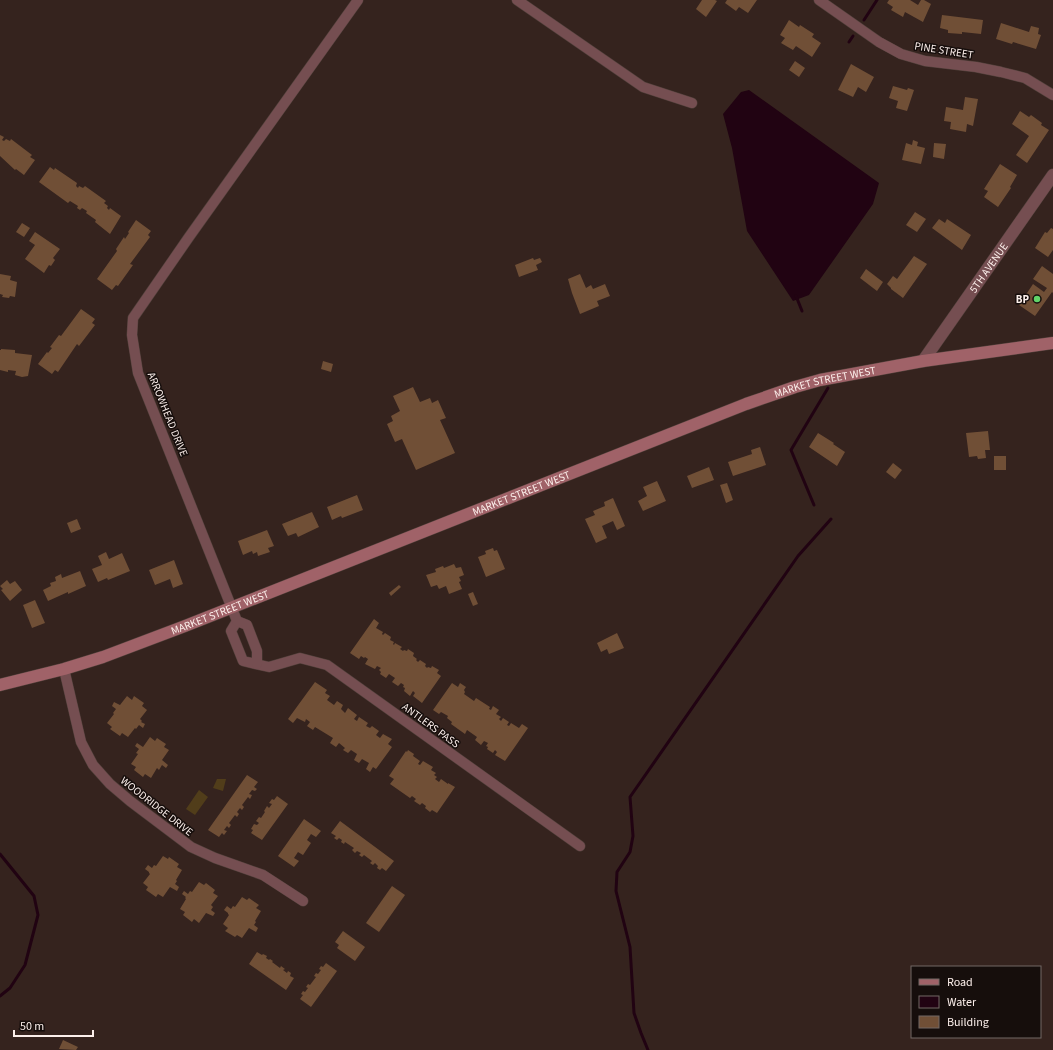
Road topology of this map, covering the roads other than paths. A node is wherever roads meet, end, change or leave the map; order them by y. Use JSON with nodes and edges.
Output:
{"nodes":[{"id":1,"x":358,"y":0,"type":"edge"},
{"id":2,"x":516,"y":0,"type":"edge"},
{"id":3,"x":819,"y":0,"type":"edge"},
{"id":4,"x":1053,"y":95,"type":"edge"},
{"id":5,"x":692,"y":103,"type":"dead end"},
{"id":6,"x":1053,"y":175,"type":"edge"},
{"id":7,"x":1053,"y":343,"type":"edge"},
{"id":8,"x":924,"y":361,"type":"junction"},
{"id":9,"x":232,"y":607,"type":"junction"},
{"id":10,"x":237,"y":621,"type":"junction"},
{"id":11,"x":257,"y":664,"type":"junction"},
{"id":12,"x":64,"y":669,"type":"junction"},
{"id":13,"x":0,"y":685,"type":"edge"},
{"id":14,"x":580,"y":846,"type":"dead end"},
{"id":15,"x":303,"y":901,"type":"dead end"}],
"edges":[{"from":1,"to":9,"type":"street","name":"ARROWHEAD DRIVE"},
{"from":2,"to":5,"type":"street"},
{"from":3,"to":4,"type":"street","name":"PINE STREET"},
{"from":6,"to":8,"type":"street","name":"5TH AVENUE"},
{"from":7,"to":8,"type":"main road","name":"MARKET STREET WEST"},
{"from":8,"to":9,"type":"main road","name":"MARKET STREET WEST"},
{"from":9,"to":10,"type":"street","name":"ANTLERS PASS"},
{"from":9,"to":12,"type":"main road","name":"MARKET STREET WEST"},
{"from":10,"to":11,"type":"street","name":"ANTLERS PASS"},
{"from":10,"to":11,"type":"street","name":"ANTLERS PASS"},
{"from":11,"to":14,"type":"street","name":"ANTLERS PASS"},
{"from":12,"to":13,"type":"main road","name":"MARKET STREET WEST"},
{"from":12,"to":15,"type":"street","name":"WOODRIDGE DRIVE"}]}
